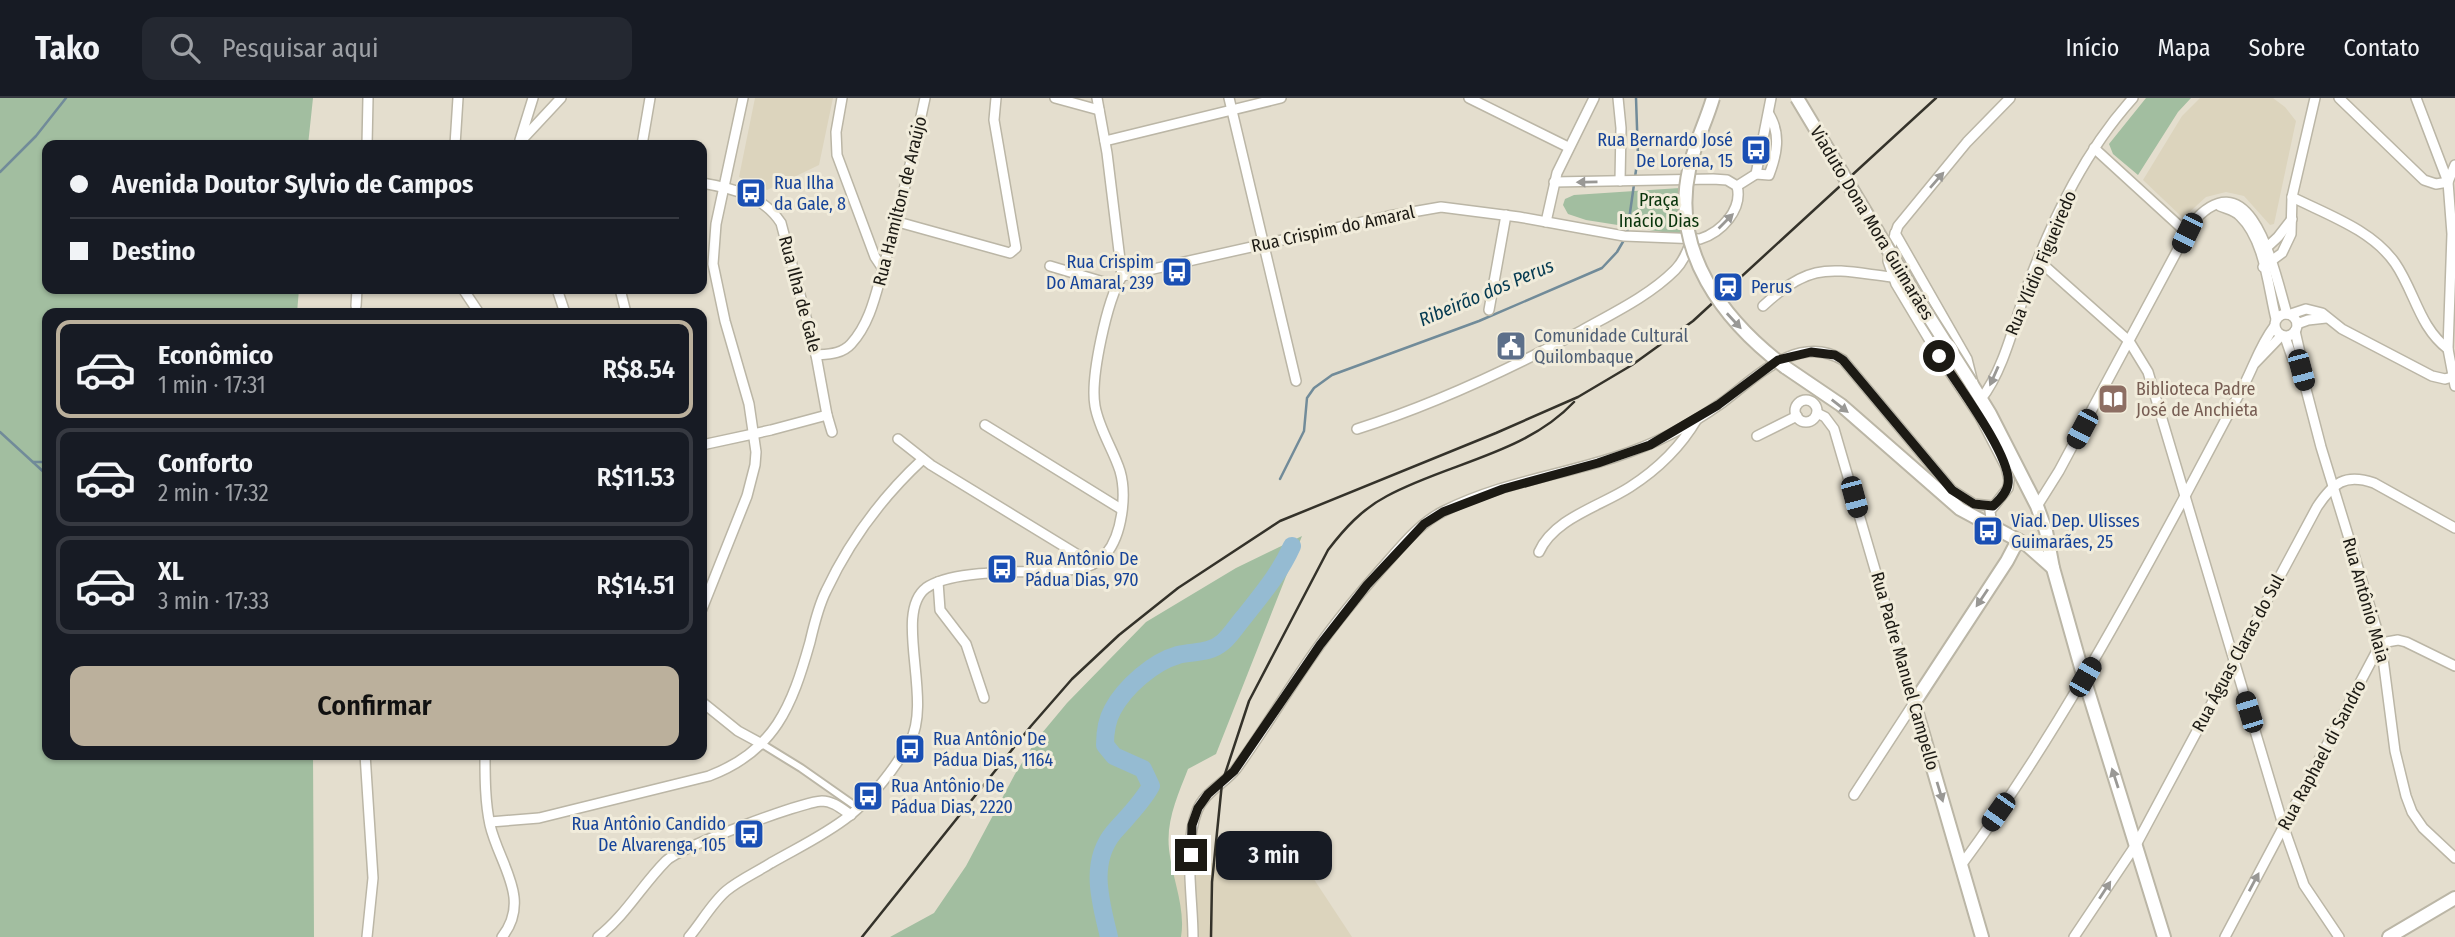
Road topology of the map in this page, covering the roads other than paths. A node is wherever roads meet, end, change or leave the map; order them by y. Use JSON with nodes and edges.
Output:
{"nodes":[{"id":1,"x":368,"y":98,"type":"edge"},
{"id":2,"x":458,"y":98,"type":"edge"},
{"id":3,"x":533,"y":98,"type":"edge"},
{"id":4,"x":561,"y":98,"type":"edge"},
{"id":5,"x":650,"y":98,"type":"edge"},
{"id":6,"x":743,"y":98,"type":"edge"},
{"id":7,"x":842,"y":98,"type":"edge"},
{"id":8,"x":925,"y":98,"type":"edge"},
{"id":9,"x":996,"y":98,"type":"edge"},
{"id":10,"x":1055,"y":98,"type":"edge"},
{"id":11,"x":1097,"y":98,"type":"edge"},
{"id":12,"x":1229,"y":98,"type":"edge"},
{"id":13,"x":1281,"y":98,"type":"edge"},
{"id":14,"x":1469,"y":98,"type":"edge"},
{"id":15,"x":1594,"y":98,"type":"edge"},
{"id":16,"x":1618,"y":98,"type":"edge"},
{"id":17,"x":1713,"y":98,"type":"edge"},
{"id":18,"x":1771,"y":98,"type":"edge"},
{"id":19,"x":1797,"y":98,"type":"edge"},
{"id":20,"x":2010,"y":98,"type":"edge"},
{"id":21,"x":2133,"y":98,"type":"edge"},
{"id":22,"x":2315,"y":98,"type":"edge"},
{"id":23,"x":2339,"y":98,"type":"edge"},
{"id":24,"x":2416,"y":98,"type":"edge"},
{"id":25,"x":1099,"y":110,"type":"junction"},
{"id":26,"x":1232,"y":111,"type":"junction"},
{"id":27,"x":1769,"y":114,"type":"junction"},
{"id":28,"x":367,"y":140,"type":"edge"},
{"id":29,"x":455,"y":140,"type":"edge"},
{"id":30,"x":520,"y":140,"type":"edge"},
{"id":31,"x":523,"y":140,"type":"edge"},
{"id":32,"x":643,"y":140,"type":"edge"},
{"id":33,"x":1105,"y":141,"type":"junction"},
{"id":34,"x":1569,"y":147,"type":"junction"},
{"id":35,"x":2094,"y":148,"type":"junction"},
{"id":36,"x":2455,"y":165,"type":"edge"},
{"id":37,"x":1756,"y":174,"type":"junction"},
{"id":38,"x":1622,"y":181,"type":"junction"},
{"id":39,"x":1554,"y":182,"type":"junction"},
{"id":40,"x":2448,"y":182,"type":"junction"},
{"id":41,"x":707,"y":184,"type":"edge"},
{"id":42,"x":1737,"y":186,"type":"junction"},
{"id":43,"x":724,"y":187,"type":"junction"},
{"id":44,"x":2292,"y":197,"type":"junction"},
{"id":45,"x":1506,"y":215,"type":"junction"},
{"id":46,"x":2293,"y":218,"type":"junction"},
{"id":47,"x":898,"y":222,"type":"junction"},
{"id":48,"x":1546,"y":222,"type":"junction"},
{"id":49,"x":1895,"y":233,"type":"junction"},
{"id":50,"x":2187,"y":233,"type":"junction"},
{"id":51,"x":1693,"y":240,"type":"junction"},
{"id":52,"x":1264,"y":244,"type":"junction"},
{"id":53,"x":2264,"y":251,"type":"junction"},
{"id":54,"x":2038,"y":260,"type":"junction"},
{"id":55,"x":2267,"y":265,"type":"junction"},
{"id":56,"x":1050,"y":266,"type":"dead end"},
{"id":57,"x":883,"y":269,"type":"junction"},
{"id":58,"x":1122,"y":276,"type":"junction"},
{"id":59,"x":1892,"y":277,"type":"junction"},
{"id":60,"x":1116,"y":286,"type":"junction"},
{"id":61,"x":357,"y":294,"type":"edge"},
{"id":62,"x":356,"y":306,"type":"dead end"},
{"id":63,"x":1763,"y":306,"type":"dead end"},
{"id":64,"x":1489,"y":310,"type":"dead end"},
{"id":65,"x":2289,"y":314,"type":"junction"},
{"id":66,"x":2326,"y":318,"type":"junction"},
{"id":67,"x":2275,"y":323,"type":"junction"},
{"id":68,"x":2296,"y":328,"type":"junction"},
{"id":69,"x":2283,"y":336,"type":"junction"},
{"id":70,"x":2129,"y":341,"type":"junction"},
{"id":71,"x":2448,"y":349,"type":"junction"},
{"id":72,"x":816,"y":355,"type":"junction"},
{"id":73,"x":2255,"y":363,"type":"junction"},
{"id":74,"x":2301,"y":370,"type":"junction"},
{"id":75,"x":2454,"y":380,"type":"edge"},
{"id":76,"x":1296,"y":381,"type":"dead end"},
{"id":77,"x":1972,"y":385,"type":"junction"},
{"id":78,"x":1981,"y":399,"type":"junction"},
{"id":79,"x":1817,"y":414,"type":"junction"},
{"id":80,"x":827,"y":415,"type":"junction"},
{"id":81,"x":1797,"y":416,"type":"junction"},
{"id":82,"x":1698,"y":418,"type":"junction"},
{"id":83,"x":985,"y":425,"type":"dead end"},
{"id":84,"x":1357,"y":429,"type":"dead end"},
{"id":85,"x":832,"y":432,"type":"dead end"},
{"id":86,"x":754,"y":433,"type":"junction"},
{"id":87,"x":1756,"y":436,"type":"dead end"},
{"id":88,"x":898,"y":439,"type":"dead end"},
{"id":89,"x":707,"y":444,"type":"edge"},
{"id":90,"x":923,"y":459,"type":"junction"},
{"id":91,"x":2333,"y":486,"type":"junction"},
{"id":92,"x":2185,"y":496,"type":"junction"},
{"id":93,"x":1993,"y":506,"type":"junction"},
{"id":94,"x":2036,"y":506,"type":"junction"},
{"id":95,"x":1121,"y":509,"type":"junction"},
{"id":96,"x":1993,"y":526,"type":"junction"},
{"id":97,"x":2455,"y":528,"type":"edge"},
{"id":98,"x":2018,"y":540,"type":"junction"},
{"id":99,"x":1539,"y":552,"type":"dead end"},
{"id":100,"x":1093,"y":564,"type":"junction"},
{"id":101,"x":2053,"y":568,"type":"junction"},
{"id":102,"x":938,"y":582,"type":"junction"},
{"id":103,"x":707,"y":596,"type":"edge"},
{"id":104,"x":2381,"y":643,"type":"junction"},
{"id":105,"x":2234,"y":660,"type":"junction"},
{"id":106,"x":2455,"y":666,"type":"edge"},
{"id":107,"x":2084,"y":678,"type":"junction"},
{"id":108,"x":984,"y":698,"type":"dead end"},
{"id":109,"x":1914,"y":703,"type":"junction"},
{"id":110,"x":707,"y":706,"type":"edge"},
{"id":111,"x":761,"y":744,"type":"junction"},
{"id":112,"x":365,"y":760,"type":"edge"},
{"id":113,"x":485,"y":760,"type":"edge"},
{"id":114,"x":1854,"y":795,"type":"dead end"},
{"id":115,"x":858,"y":808,"type":"junction"},
{"id":116,"x":850,"y":815,"type":"junction"},
{"id":117,"x":490,"y":822,"type":"junction"},
{"id":118,"x":2284,"y":828,"type":"junction"},
{"id":119,"x":2137,"y":843,"type":"junction"},
{"id":120,"x":2455,"y":858,"type":"edge"},
{"id":121,"x":1962,"y":864,"type":"junction"},
{"id":122,"x":2455,"y":898,"type":"edge"},
{"id":123,"x":367,"y":937,"type":"edge"},
{"id":124,"x":502,"y":937,"type":"edge"},
{"id":125,"x":598,"y":937,"type":"edge"},
{"id":126,"x":689,"y":937,"type":"edge"},
{"id":127,"x":1193,"y":937,"type":"edge"},
{"id":128,"x":1982,"y":937,"type":"edge"},
{"id":129,"x":2074,"y":937,"type":"edge"},
{"id":130,"x":2164,"y":937,"type":"edge"},
{"id":131,"x":2225,"y":937,"type":"edge"},
{"id":132,"x":2339,"y":937,"type":"edge"},
{"id":133,"x":2389,"y":937,"type":"edge"}],
"edges":[{"from":1,"to":28,"type":"street"},
{"from":2,"to":29,"type":"street"},
{"from":3,"to":30,"type":"street"},
{"from":4,"to":31,"type":"street"},
{"from":5,"to":32,"type":"street"},
{"from":6,"to":43,"type":"street"},
{"from":7,"to":57,"type":"street"},
{"from":8,"to":47,"type":"street","name":"Rua Hamilton de Araújo"},
{"from":9,"to":47,"type":"street"},
{"from":10,"to":25,"type":"street"},
{"from":11,"to":25,"type":"street"},
{"from":12,"to":26,"type":"street"},
{"from":13,"to":26,"type":"street"},
{"from":14,"to":34,"type":"street"},
{"from":15,"to":34,"type":"street"},
{"from":16,"to":38,"type":"street"},
{"from":17,"to":96,"type":"main road","one_way":true,"bridge":true},
{"from":18,"to":27,"type":"street"},
{"from":19,"to":77,"type":"main road","name":"Viaduto Dona Mora Guimarães","bridge":true},
{"from":49,"to":20,"type":"street","one_way":true},
{"from":21,"to":35,"type":"street","name":"Rua Ylídio Figueiredo"},
{"from":22,"to":44,"type":"street"},
{"from":23,"to":40,"type":"street"},
{"from":24,"to":40,"type":"street"},
{"from":25,"to":33,"type":"street"},
{"from":26,"to":33,"type":"street"},
{"from":26,"to":52,"type":"street"},
{"from":27,"to":37,"type":"street"},
{"from":27,"to":37,"type":"street"},
{"from":33,"to":58,"type":"street"},
{"from":34,"to":39,"type":"street"},
{"from":35,"to":50,"type":"street"},
{"from":35,"to":54,"type":"street","name":"Rua Ylídio Figueiredo"},
{"from":36,"to":40,"type":"street"},
{"from":37,"to":42,"type":"street"},
{"from":38,"to":39,"type":"street","one_way":true},
{"from":38,"to":42,"type":"street"},
{"from":39,"to":48,"type":"street"},
{"from":40,"to":71,"type":"street"},
{"from":41,"to":43,"type":"street","name":"Rua Ilha de Gale"},
{"from":51,"to":42,"type":"street","one_way":true},
{"from":43,"to":72,"type":"street","name":"Rua Ilha de Gale"},
{"from":43,"to":86,"type":"street"},
{"from":44,"to":46,"type":"street"},
{"from":44,"to":71,"type":"street"},
{"from":45,"to":48,"type":"street","name":"Rua Crispim do Amaral"},
{"from":45,"to":52,"type":"street","name":"Rua Crispim do Amaral"},
{"from":45,"to":64,"type":"street"},
{"from":46,"to":53,"type":"street"},
{"from":46,"to":55,"type":"street"},
{"from":47,"to":57,"type":"street","name":"Rua Hamilton de Araújo"},
{"from":48,"to":51,"type":"street"},
{"from":49,"to":59,"type":"street"},
{"from":49,"to":77,"type":"street"},
{"from":50,"to":53,"type":"street"},
{"from":50,"to":70,"type":"street"},
{"from":51,"to":84,"type":"street"},
{"from":52,"to":58,"type":"street","name":"Rua Crispim do Amaral"},
{"from":52,"to":76,"type":"street"},
{"from":53,"to":55,"type":"street"},
{"from":54,"to":70,"type":"street"},
{"from":54,"to":78,"type":"street","name":"Rua Ylídio Figueiredo","one_way":true},
{"from":55,"to":65,"type":"street"},
{"from":55,"to":67,"type":"street"},
{"from":56,"to":60,"type":"street"},
{"from":57,"to":72,"type":"street","name":"Rua Hamilton de Araújo"},
{"from":58,"to":60,"type":"street"},
{"from":59,"to":63,"type":"street"},
{"from":59,"to":93,"type":"street"},
{"from":60,"to":95,"type":"street"},
{"from":61,"to":62,"type":"street"},
{"from":65,"to":66,"type":"street"},
{"from":65,"to":67,"type":"street"},
{"from":65,"to":68,"type":"street"},
{"from":66,"to":68,"type":"street"},
{"from":66,"to":75,"type":"street"},
{"from":67,"to":69,"type":"street","name":"Rua Antônio Maia"},
{"from":67,"to":73,"type":"street"},
{"from":68,"to":69,"type":"street"},
{"from":68,"to":74,"type":"street","name":"Rua Antônio Maia"},
{"from":69,"to":73,"type":"street"},
{"from":69,"to":74,"type":"street","name":"Rua Antônio Maia"},
{"from":70,"to":92,"type":"street"},
{"from":70,"to":94,"type":"street"},
{"from":71,"to":75,"type":"street"},
{"from":72,"to":80,"type":"street","name":"Rua Ilha de Gale"},
{"from":73,"to":92,"type":"street"},
{"from":74,"to":91,"type":"street","name":"Rua Antônio Maia"},
{"from":77,"to":78,"type":"main road","name":"Viaduto Dona Mora Guimarães"},
{"from":78,"to":94,"type":"main road","name":"Viaduto Dona Mora Guimarães"},
{"from":79,"to":81,"type":"street"},
{"from":79,"to":81,"type":"street"},
{"from":79,"to":109,"type":"street","name":"Rua Padre Manuel Campello"},
{"from":80,"to":85,"type":"street","name":"Rua Ilha de Gale"},
{"from":80,"to":86,"type":"street"},
{"from":81,"to":87,"type":"street"},
{"from":82,"to":93,"type":"street"},
{"from":82,"to":99,"type":"street"},
{"from":82,"to":127,"type":"street"},
{"from":83,"to":95,"type":"street"},
{"from":86,"to":89,"type":"street"},
{"from":86,"to":103,"type":"street"},
{"from":88,"to":90,"type":"street"},
{"from":90,"to":100,"type":"street"},
{"from":90,"to":111,"type":"street"},
{"from":91,"to":97,"type":"street"},
{"from":91,"to":104,"type":"street","name":"Rua Antônio Maia"},
{"from":91,"to":105,"type":"street","name":"Rua Águas Claras do Sul"},
{"from":92,"to":105,"type":"street"},
{"from":92,"to":107,"type":"street"},
{"from":93,"to":96,"type":"street"},
{"from":94,"to":101,"type":"main road","name":"Viaduto Dona Mora Guimarães"},
{"from":95,"to":100,"type":"street"},
{"from":96,"to":98,"type":"main road"},
{"from":98,"to":101,"type":"main road"},
{"from":98,"to":109,"type":"main road","one_way":true},
{"from":100,"to":102,"type":"street"},
{"from":101,"to":107,"type":"main road","name":"Viaduto Dona Mora Guimarães"},
{"from":102,"to":108,"type":"street"},
{"from":102,"to":115,"type":"street"},
{"from":104,"to":106,"type":"street"},
{"from":104,"to":118,"type":"street","name":"Rua Raphael di Sandro"},
{"from":104,"to":120,"type":"street","name":"Rua Antônio Maia"},
{"from":105,"to":118,"type":"street"},
{"from":105,"to":119,"type":"street","name":"Rua Águas Claras do Sul"},
{"from":119,"to":107,"type":"main road","name":"Viaduto Dona Mora Guimarães","one_way":true},
{"from":107,"to":121,"type":"street"},
{"from":109,"to":114,"type":"street"},
{"from":109,"to":121,"type":"main road","name":"Rua Padre Manuel Campello","one_way":true},
{"from":110,"to":111,"type":"street"},
{"from":111,"to":115,"type":"street"},
{"from":111,"to":117,"type":"street"},
{"from":112,"to":123,"type":"street"},
{"from":113,"to":117,"type":"street"},
{"from":115,"to":116,"type":"street"},
{"from":116,"to":125,"type":"street"},
{"from":116,"to":126,"type":"street"},
{"from":117,"to":124,"type":"street"},
{"from":131,"to":118,"type":"street","name":"Rua Raphael di Sandro","one_way":true},
{"from":118,"to":132,"type":"street"},
{"from":129,"to":119,"type":"street","name":"Rua Águas Claras do Sul","one_way":true},
{"from":119,"to":130,"type":"main road","name":"Viaduto Dona Mora Guimarães"},
{"from":121,"to":128,"type":"main road","name":"Rua Padre Manuel Campello"},
{"from":122,"to":133,"type":"main road"}]}
